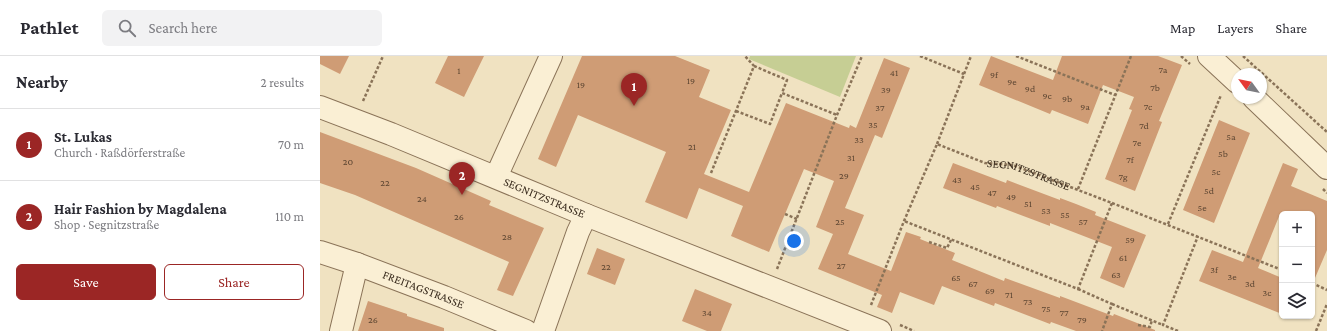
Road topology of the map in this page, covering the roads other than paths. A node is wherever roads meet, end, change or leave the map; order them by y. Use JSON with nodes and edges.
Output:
{"nodes":[{"id":1,"x":551,"y":56,"type":"edge"},
{"id":2,"x":1209,"y":56,"type":"edge"},
{"id":3,"x":1231,"y":76,"type":"edge"},
{"id":4,"x":1260,"y":104,"type":"edge"},
{"id":5,"x":320,"y":107,"type":"edge"},
{"id":6,"x":1327,"y":168,"type":"edge"},
{"id":7,"x":496,"y":177,"type":"junction"},
{"id":8,"x":586,"y":215,"type":"junction"},
{"id":9,"x":320,"y":252,"type":"edge"},
{"id":10,"x":357,"y":264,"type":"junction"},
{"id":11,"x":864,"y":327,"type":"edge"},
{"id":12,"x":340,"y":331,"type":"edge"},
{"id":13,"x":526,"y":331,"type":"edge"},
{"id":14,"x":543,"y":331,"type":"edge"}],
"edges":[{"from":1,"to":7,"type":"street"},
{"from":2,"to":3,"type":"street"},
{"from":4,"to":6,"type":"street"},
{"from":5,"to":7,"type":"street","name":"SEGNITZSTRASSE"},
{"from":7,"to":8,"type":"street","name":"SEGNITZSTRASSE"},
{"from":8,"to":11,"type":"street","name":"SEGNITZSTRASSE"},
{"from":8,"to":14,"type":"street"},
{"from":9,"to":10,"type":"street","name":"FREITAGSTRASSE"},
{"from":10,"to":12,"type":"street"},
{"from":10,"to":13,"type":"street","name":"FREITAGSTRASSE"}]}
